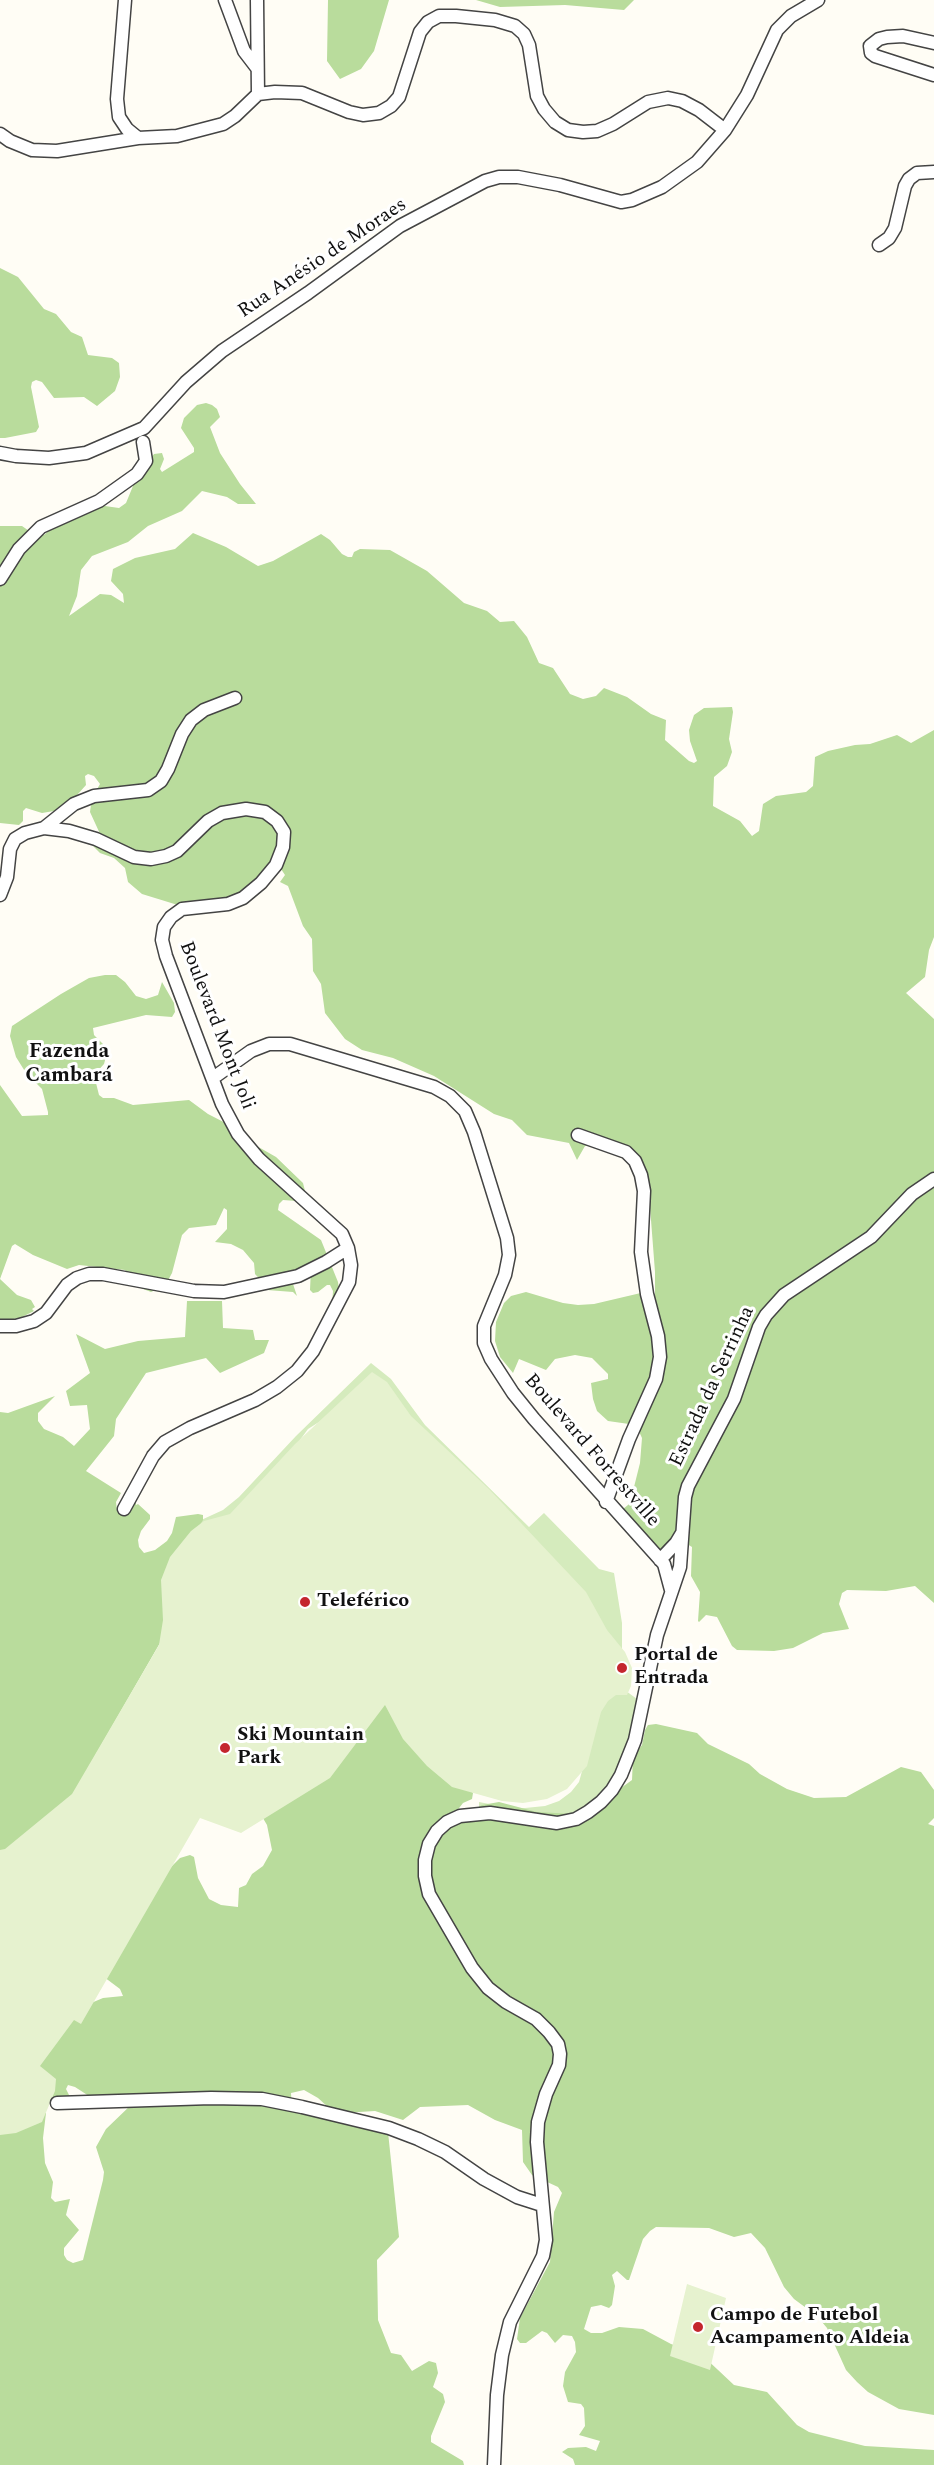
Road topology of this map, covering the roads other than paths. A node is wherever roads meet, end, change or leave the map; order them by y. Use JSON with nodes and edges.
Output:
{"nodes":[{"id":1,"x":125,"y":0,"type":"edge"},
{"id":2,"x":225,"y":0,"type":"edge"},
{"id":3,"x":257,"y":0,"type":"edge"},
{"id":4,"x":818,"y":0,"type":"edge"},
{"id":5,"x":934,"y":43,"type":"edge"},
{"id":6,"x":257,"y":68,"type":"junction"},
{"id":7,"x":934,"y":75,"type":"edge"},
{"id":8,"x":258,"y":94,"type":"junction"},
{"id":9,"x":725,"y":130,"type":"junction"},
{"id":10,"x":0,"y":134,"type":"edge"},
{"id":11,"x":138,"y":138,"type":"junction"},
{"id":12,"x":934,"y":172,"type":"edge"},
{"id":13,"x":879,"y":245,"type":"dead end"},
{"id":14,"x":142,"y":442,"type":"dead end"},
{"id":15,"x":0,"y":453,"type":"edge"},
{"id":16,"x":0,"y":579,"type":"edge"},
{"id":17,"x":235,"y":698,"type":"dead end"},
{"id":18,"x":44,"y":828,"type":"junction"},
{"id":19,"x":0,"y":895,"type":"edge"},
{"id":20,"x":213,"y":1078,"type":"junction"},
{"id":21,"x":578,"y":1135,"type":"dead end"},
{"id":22,"x":934,"y":1179,"type":"edge"},
{"id":23,"x":348,"y":1248,"type":"junction"},
{"id":24,"x":0,"y":1326,"type":"edge"},
{"id":25,"x":606,"y":1502,"type":"junction"},
{"id":26,"x":123,"y":1509,"type":"dead end"},
{"id":27,"x":682,"y":1532,"type":"junction"},
{"id":28,"x":662,"y":1562,"type":"junction"},
{"id":29,"x":680,"y":1567,"type":"junction"},
{"id":30,"x":671,"y":1590,"type":"junction"},
{"id":31,"x":57,"y":2103,"type":"dead end"},
{"id":32,"x":542,"y":2205,"type":"junction"},
{"id":33,"x":494,"y":2465,"type":"edge"}],
"edges":[{"from":1,"to":11,"type":"street"},
{"from":2,"to":6,"type":"street"},
{"from":3,"to":6,"type":"street"},
{"from":4,"to":9,"type":"street","name":"Rua Anésio de Moraes"},
{"from":5,"to":7,"type":"street"},
{"from":6,"to":8,"type":"street"},
{"from":8,"to":9,"type":"street"},
{"from":8,"to":11,"type":"street"},
{"from":9,"to":15,"type":"street","name":"Rua Anésio de Moraes"},
{"from":10,"to":11,"type":"street"},
{"from":12,"to":13,"type":"street"},
{"from":14,"to":16,"type":"street"},
{"from":17,"to":18,"type":"street"},
{"from":18,"to":19,"type":"street"},
{"from":18,"to":20,"type":"street","name":"Boulevard Mont Joli"},
{"from":20,"to":23,"type":"street","name":"Boulevard Mont Joli"},
{"from":20,"to":25,"type":"street","name":"Boulevard Forrestville"},
{"from":21,"to":25,"type":"street"},
{"from":22,"to":27,"type":"street","name":"Estrada da Serrinha"},
{"from":23,"to":24,"type":"street"},
{"from":23,"to":26,"type":"street"},
{"from":25,"to":28,"type":"street","name":"Boulevard Forrestville"},
{"from":27,"to":28,"type":"street"},
{"from":27,"to":29,"type":"street","name":"Estrada da Serrinha"},
{"from":28,"to":29,"type":"street"},
{"from":28,"to":30,"type":"street"},
{"from":29,"to":30,"type":"street","name":"Estrada da Serrinha"},
{"from":30,"to":32,"type":"street","name":"Estrada da Serrinha"},
{"from":31,"to":32,"type":"street"},
{"from":32,"to":33,"type":"street","name":"Estrada da Serrinha"}]}
